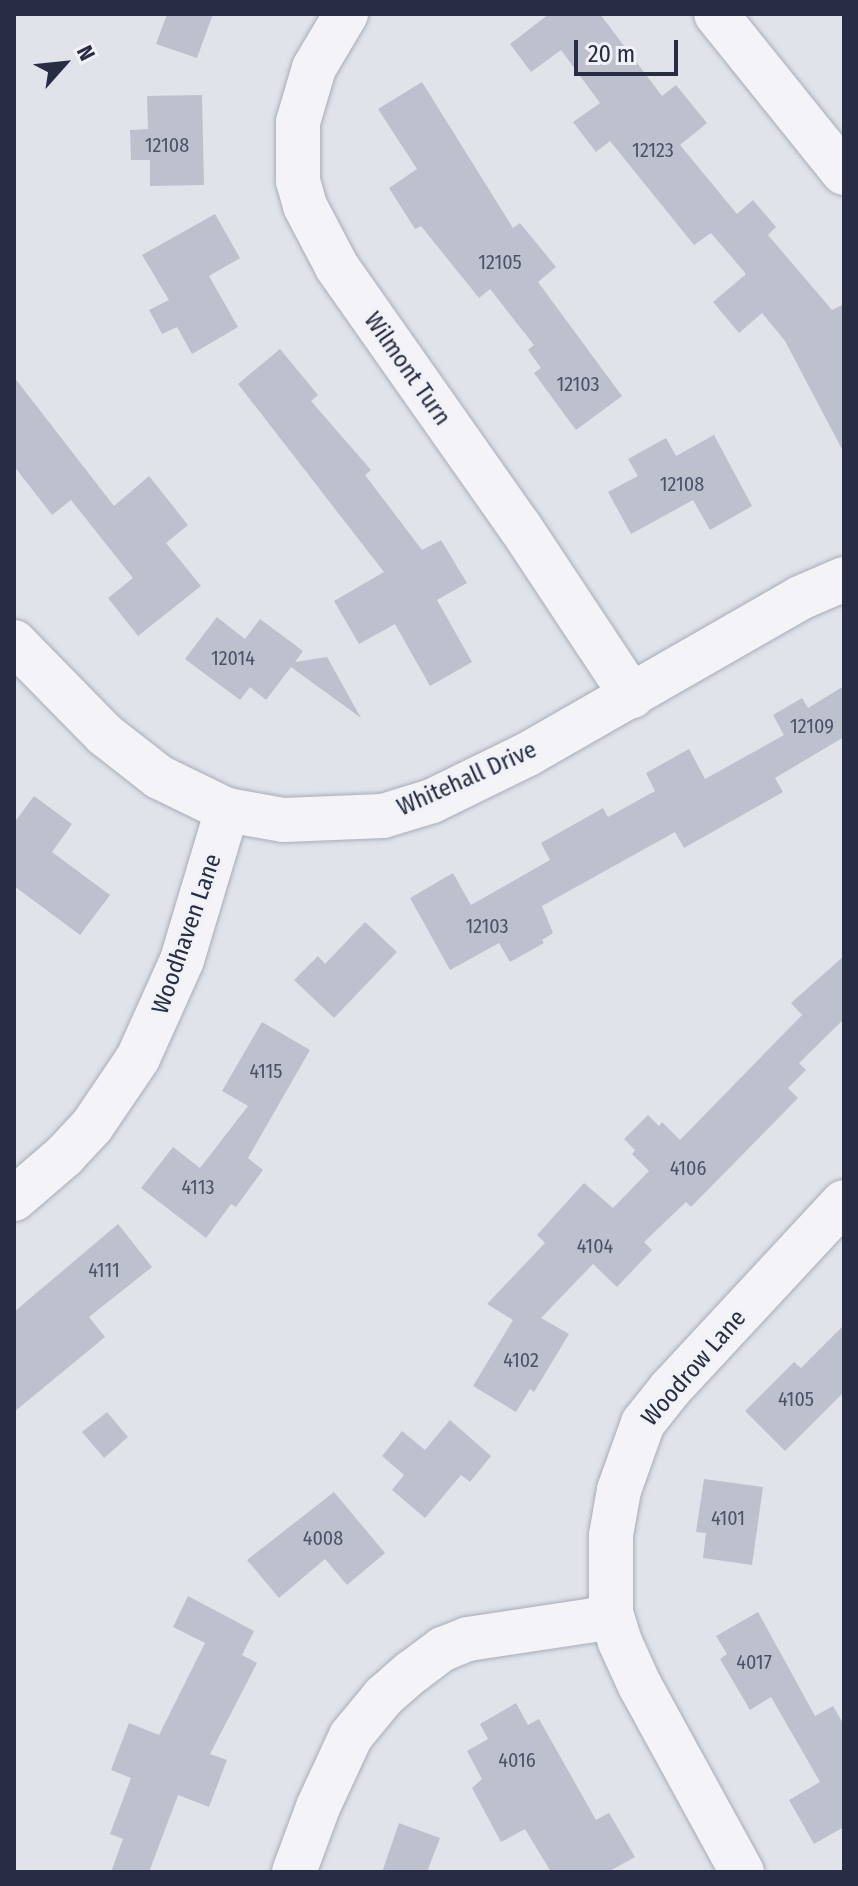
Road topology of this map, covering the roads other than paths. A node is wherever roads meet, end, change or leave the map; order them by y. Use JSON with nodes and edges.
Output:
{"nodes":[{"id":1,"x":346,"y":14,"type":"edge"},
{"id":2,"x":716,"y":14,"type":"edge"},
{"id":3,"x":844,"y":173,"type":"edge"},
{"id":4,"x":844,"y":579,"type":"edge"},
{"id":5,"x":14,"y":642,"type":"edge"},
{"id":6,"x":632,"y":696,"type":"junction"},
{"id":7,"x":227,"y":810,"type":"junction"},
{"id":8,"x":14,"y":1199,"type":"edge"},
{"id":9,"x":844,"y":1202,"type":"edge"},
{"id":10,"x":611,"y":1613,"type":"junction"},
{"id":11,"x":294,"y":1872,"type":"edge"},
{"id":12,"x":742,"y":1872,"type":"edge"}],
"edges":[{"from":1,"to":6,"type":"street","name":"Wilmont Turn"},
{"from":2,"to":3,"type":"street"},
{"from":4,"to":6,"type":"street","name":"Whitehall Drive"},
{"from":5,"to":7,"type":"street","name":"Whitehall Drive"},
{"from":6,"to":7,"type":"street","name":"Whitehall Drive"},
{"from":7,"to":8,"type":"street","name":"Woodhaven Lane"},
{"from":9,"to":10,"type":"street","name":"Woodrow Lane"},
{"from":10,"to":11,"type":"street"},
{"from":10,"to":12,"type":"street","name":"Woodrow Lane"}]}
